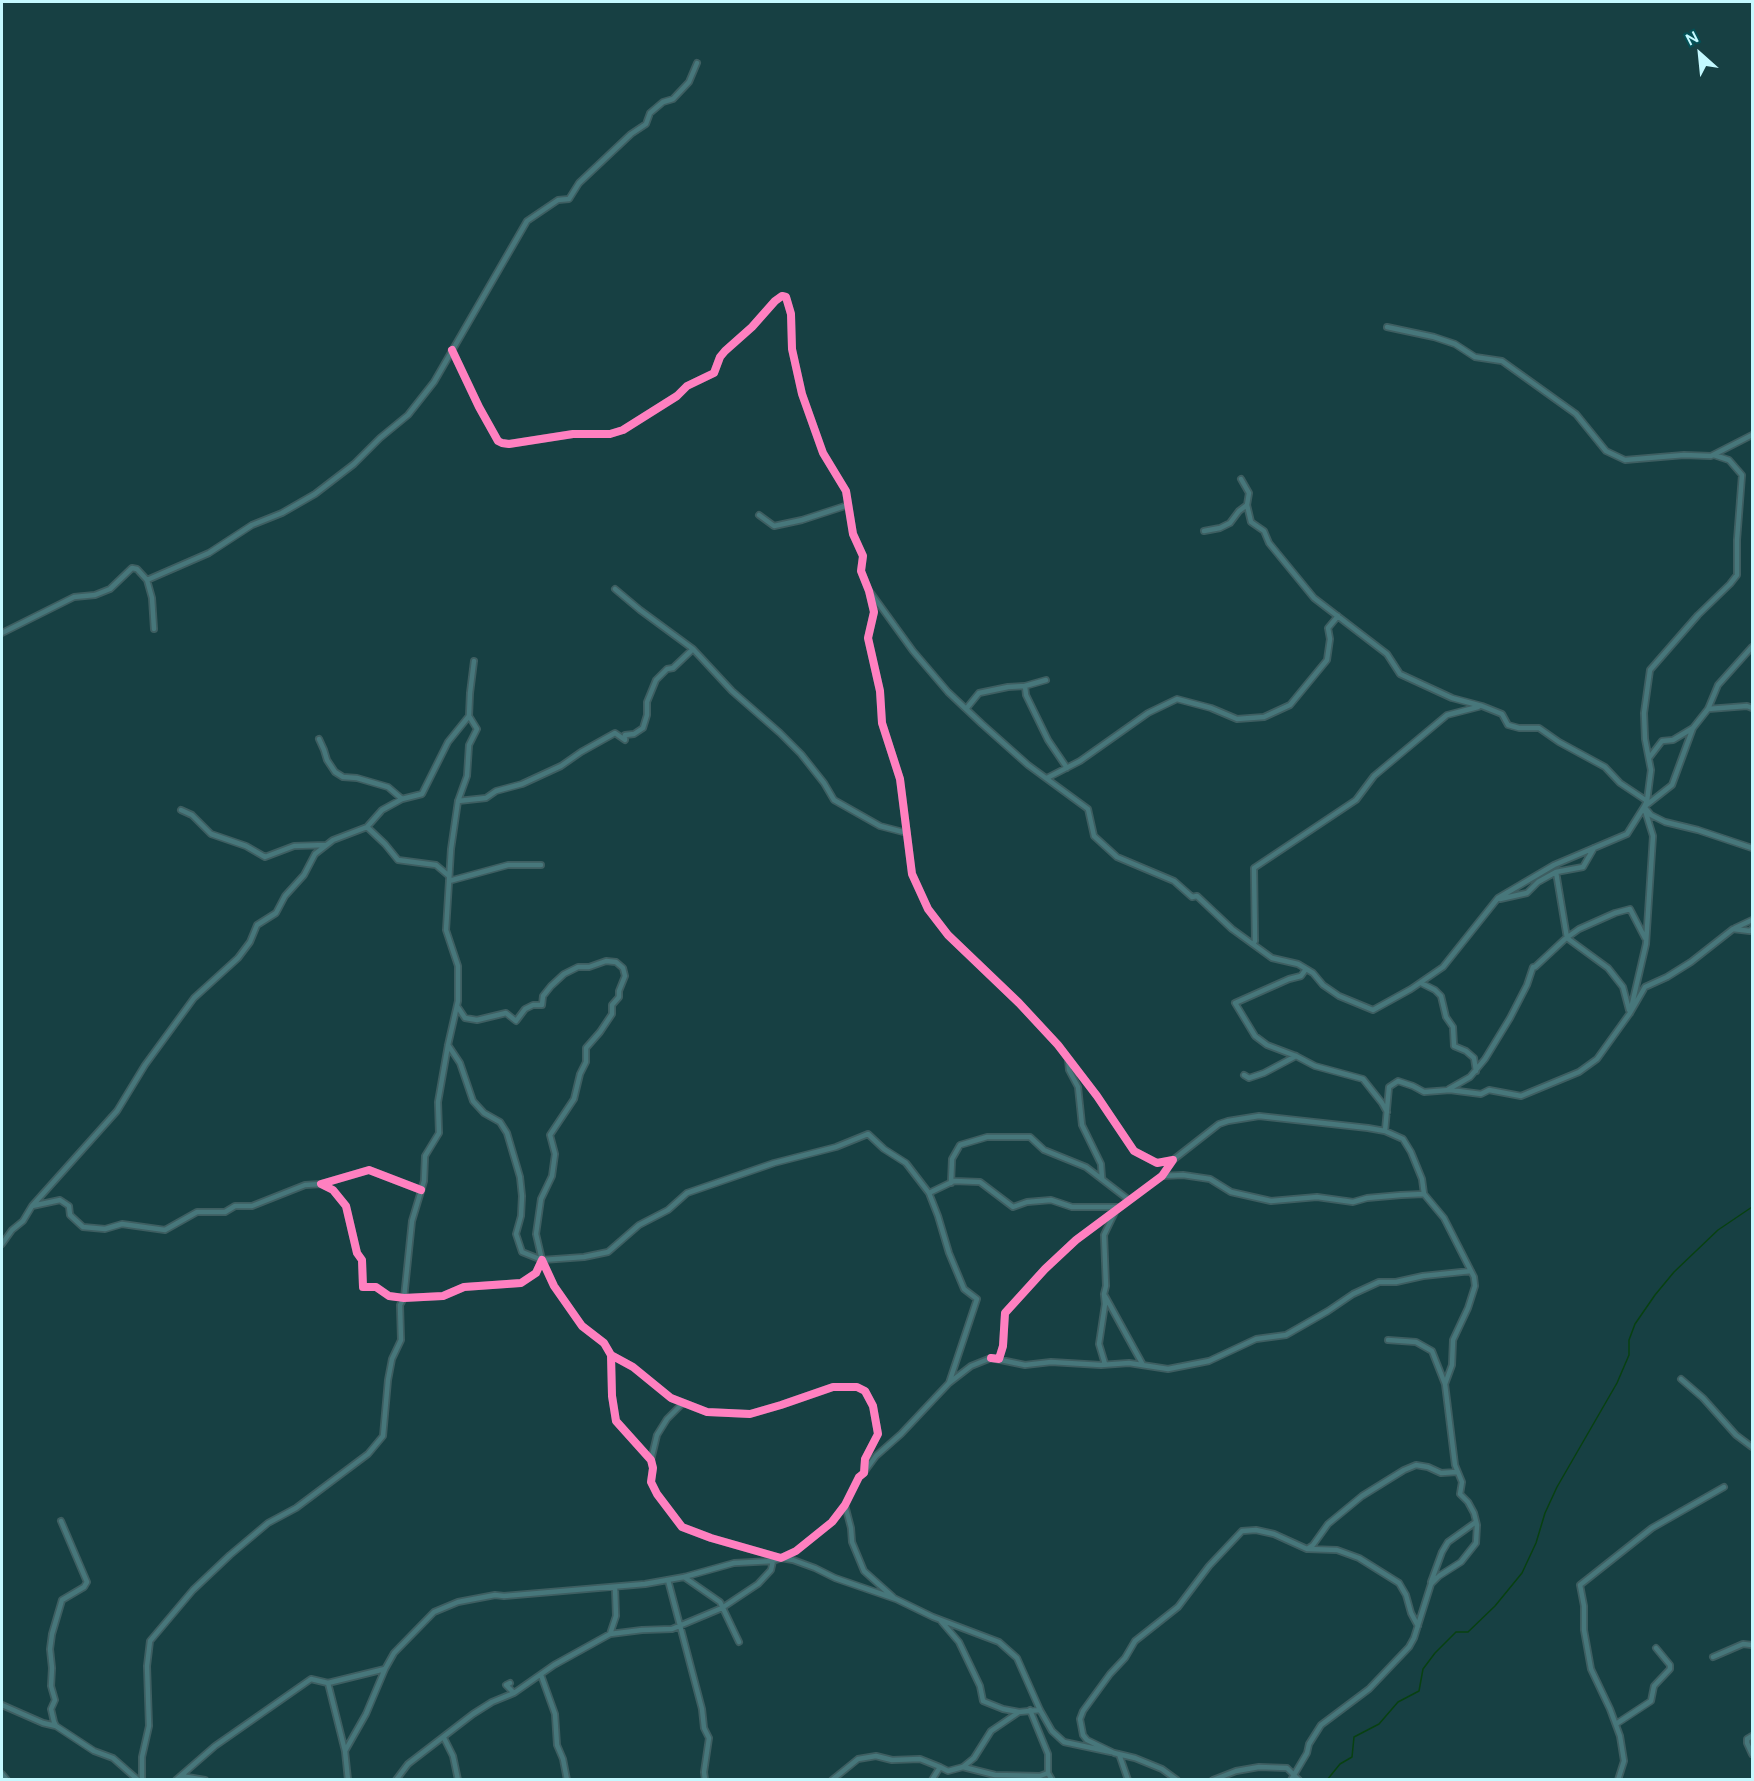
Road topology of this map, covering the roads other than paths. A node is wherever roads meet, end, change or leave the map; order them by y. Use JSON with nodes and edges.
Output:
{"nodes":[{"id":1,"x":697,"y":63,"type":"dead end"},
{"id":2,"x":1388,"y":327,"type":"dead end"},
{"id":3,"x":452,"y":350,"type":"junction"},
{"id":4,"x":1752,"y":435,"type":"edge"},
{"id":5,"x":1714,"y":454,"type":"junction"},
{"id":6,"x":1241,"y":479,"type":"dead end"},
{"id":7,"x":1247,"y":505,"type":"junction"},
{"id":8,"x":848,"y":506,"type":"junction"},
{"id":9,"x":759,"y":516,"type":"dead end"},
{"id":10,"x":1204,"y":531,"type":"dead end"},
{"id":11,"x":147,"y":580,"type":"junction"},
{"id":12,"x":615,"y":589,"type":"dead end"},
{"id":13,"x":869,"y":591,"type":"junction"},
{"id":14,"x":1338,"y":616,"type":"junction"},
{"id":15,"x":153,"y":629,"type":"dead end"},
{"id":16,"x":2,"y":633,"type":"edge"},
{"id":17,"x":1752,"y":647,"type":"edge"},
{"id":18,"x":693,"y":648,"type":"junction"},
{"id":19,"x":474,"y":661,"type":"dead end"},
{"id":20,"x":1046,"y":680,"type":"dead end"},
{"id":21,"x":1025,"y":686,"type":"junction"},
{"id":22,"x":1482,"y":706,"type":"junction"},
{"id":23,"x":1752,"y":708,"type":"edge"},
{"id":24,"x":966,"y":709,"type":"junction"},
{"id":25,"x":1708,"y":709,"type":"junction"},
{"id":26,"x":469,"y":716,"type":"junction"},
{"id":27,"x":1693,"y":728,"type":"junction"},
{"id":28,"x":319,"y":740,"type":"dead end"},
{"id":29,"x":1649,"y":758,"type":"junction"},
{"id":30,"x":1067,"y":768,"type":"junction"},
{"id":31,"x":1047,"y":778,"type":"junction"},
{"id":32,"x":402,"y":799,"type":"junction"},
{"id":33,"x":458,"y":801,"type":"junction"},
{"id":34,"x":1646,"y":804,"type":"junction"},
{"id":35,"x":181,"y":810,"type":"dead end"},
{"id":36,"x":367,"y":827,"type":"junction"},
{"id":37,"x":907,"y":833,"type":"junction"},
{"id":38,"x":326,"y":845,"type":"junction"},
{"id":39,"x":1594,"y":848,"type":"junction"},
{"id":40,"x":1752,"y":848,"type":"edge"},
{"id":41,"x":541,"y":865,"type":"dead end"},
{"id":42,"x":1556,"y":872,"type":"junction"},
{"id":43,"x":449,"y":878,"type":"junction"},
{"id":44,"x":1497,"y":900,"type":"junction"},
{"id":45,"x":1752,"y":920,"type":"edge"},
{"id":46,"x":1732,"y":929,"type":"junction"},
{"id":47,"x":1752,"y":929,"type":"edge"},
{"id":48,"x":1567,"y":938,"type":"junction"},
{"id":49,"x":1646,"y":939,"type":"junction"},
{"id":50,"x":1253,"y":944,"type":"junction"},
{"id":51,"x":1306,"y":969,"type":"junction"},
{"id":52,"x":1421,"y":983,"type":"junction"},
{"id":53,"x":457,"y":1006,"type":"junction"},
{"id":54,"x":1630,"y":1012,"type":"junction"},
{"id":55,"x":448,"y":1045,"type":"junction"},
{"id":56,"x":1296,"y":1056,"type":"junction"},
{"id":57,"x":1068,"y":1058,"type":"junction"},
{"id":58,"x":1476,"y":1071,"type":"junction"},
{"id":59,"x":1244,"y":1075,"type":"dead end"},
{"id":60,"x":1446,"y":1090,"type":"junction"},
{"id":61,"x":1387,"y":1112,"type":"junction"},
{"id":62,"x":1385,"y":1131,"type":"junction"},
{"id":63,"x":1173,"y":1160,"type":"junction"},
{"id":64,"x":1162,"y":1176,"type":"junction"},
{"id":65,"x":1102,"y":1178,"type":"junction"},
{"id":66,"x":951,"y":1183,"type":"junction"},
{"id":67,"x":321,"y":1184,"type":"junction"},
{"id":68,"x":421,"y":1190,"type":"junction"},
{"id":69,"x":929,"y":1193,"type":"junction"},
{"id":70,"x":1424,"y":1194,"type":"junction"},
{"id":71,"x":1129,"y":1200,"type":"junction"},
{"id":72,"x":32,"y":1206,"type":"junction"},
{"id":73,"x":1120,"y":1207,"type":"junction"},
{"id":74,"x":1115,"y":1211,"type":"junction"},
{"id":75,"x":2,"y":1244,"type":"edge"},
{"id":76,"x":543,"y":1260,"type":"junction"},
{"id":77,"x":1471,"y":1271,"type":"junction"},
{"id":78,"x":1104,"y":1294,"type":"junction"},
{"id":79,"x":404,"y":1298,"type":"junction"},
{"id":80,"x":1388,"y":1340,"type":"dead end"},
{"id":81,"x":611,"y":1355,"type":"junction"},
{"id":82,"x":991,"y":1358,"type":"junction"},
{"id":83,"x":1105,"y":1364,"type":"junction"},
{"id":84,"x":1143,"y":1365,"type":"junction"},
{"id":85,"x":1681,"y":1379,"type":"dead end"},
{"id":86,"x":949,"y":1383,"type":"junction"},
{"id":87,"x":1445,"y":1384,"type":"junction"},
{"id":88,"x":683,"y":1403,"type":"junction"},
{"id":89,"x":1752,"y":1447,"type":"edge"},
{"id":90,"x":651,"y":1460,"type":"junction"},
{"id":91,"x":1457,"y":1472,"type":"junction"},
{"id":92,"x":864,"y":1473,"type":"junction"},
{"id":93,"x":1724,"y":1487,"type":"dead end"},
{"id":94,"x":845,"y":1504,"type":"junction"},
{"id":95,"x":61,"y":1521,"type":"dead end"},
{"id":96,"x":1476,"y":1522,"type":"junction"},
{"id":97,"x":1307,"y":1549,"type":"junction"},
{"id":98,"x":781,"y":1558,"type":"junction"},
{"id":99,"x":773,"y":1561,"type":"junction"},
{"id":100,"x":684,"y":1577,"type":"junction"},
{"id":101,"x":668,"y":1580,"type":"junction"},
{"id":102,"x":1431,"y":1584,"type":"junction"},
{"id":103,"x":615,"y":1587,"type":"junction"},
{"id":104,"x":896,"y":1599,"type":"junction"},
{"id":105,"x":722,"y":1608,"type":"junction"},
{"id":106,"x":939,"y":1619,"type":"junction"},
{"id":107,"x":681,"y":1626,"type":"junction"},
{"id":108,"x":1418,"y":1626,"type":"junction"},
{"id":109,"x":610,"y":1634,"type":"junction"},
{"id":110,"x":739,"y":1642,"type":"dead end"},
{"id":111,"x":1752,"y":1645,"type":"edge"},
{"id":112,"x":1656,"y":1648,"type":"dead end"},
{"id":113,"x":1713,"y":1658,"type":"dead end"},
{"id":114,"x":385,"y":1669,"type":"junction"},
{"id":115,"x":541,"y":1675,"type":"junction"},
{"id":116,"x":328,"y":1683,"type":"junction"},
{"id":117,"x":510,"y":1683,"type":"dead end"},
{"id":118,"x":514,"y":1693,"type":"junction"},
{"id":119,"x":2,"y":1705,"type":"edge"},
{"id":120,"x":1030,"y":1710,"type":"junction"},
{"id":121,"x":1040,"y":1710,"type":"junction"},
{"id":122,"x":1019,"y":1712,"type":"junction"},
{"id":123,"x":1616,"y":1724,"type":"junction"},
{"id":124,"x":56,"y":1726,"type":"junction"},
{"id":125,"x":1752,"y":1736,"type":"edge"},
{"id":126,"x":444,"y":1738,"type":"junction"},
{"id":127,"x":345,"y":1751,"type":"junction"},
{"id":128,"x":1111,"y":1752,"type":"junction"},
{"id":129,"x":1119,"y":1754,"type":"junction"},
{"id":130,"x":1752,"y":1754,"type":"edge"},
{"id":131,"x":940,"y":1767,"type":"junction"},
{"id":132,"x":963,"y":1767,"type":"junction"},
{"id":133,"x":2,"y":1773,"type":"edge"},
{"id":134,"x":1048,"y":1773,"type":"junction"},
{"id":135,"x":1292,"y":1777,"type":"edge"},
{"id":136,"x":179,"y":1778,"type":"edge"},
{"id":137,"x":7,"y":1779,"type":"edge"},
{"id":138,"x":140,"y":1779,"type":"edge"},
{"id":139,"x":205,"y":1779,"type":"edge"},
{"id":140,"x":348,"y":1779,"type":"edge"},
{"id":141,"x":396,"y":1779,"type":"edge"},
{"id":142,"x":458,"y":1779,"type":"edge"},
{"id":143,"x":567,"y":1779,"type":"edge"},
{"id":144,"x":705,"y":1779,"type":"edge"},
{"id":145,"x":832,"y":1779,"type":"edge"},
{"id":146,"x":932,"y":1779,"type":"edge"},
{"id":147,"x":1052,"y":1779,"type":"edge"},
{"id":148,"x":1128,"y":1779,"type":"edge"},
{"id":149,"x":1177,"y":1779,"type":"edge"},
{"id":150,"x":1214,"y":1779,"type":"edge"},
{"id":151,"x":1299,"y":1779,"type":"edge"},
{"id":152,"x":1618,"y":1779,"type":"edge"}],
"edges":[{"from":1,"to":3,"type":"street"},
{"from":2,"to":5,"type":"street"},
{"from":3,"to":8,"type":"street"},
{"from":3,"to":11,"type":"street"},
{"from":4,"to":5,"type":"street"},
{"from":5,"to":29,"type":"street"},
{"from":6,"to":7,"type":"street"},
{"from":7,"to":10,"type":"street"},
{"from":7,"to":14,"type":"street"},
{"from":8,"to":9,"type":"street"},
{"from":8,"to":13,"type":"street"},
{"from":11,"to":15,"type":"street"},
{"from":11,"to":16,"type":"street"},
{"from":12,"to":18,"type":"street"},
{"from":13,"to":24,"type":"street"},
{"from":13,"to":37,"type":"street"},
{"from":14,"to":22,"type":"street"},
{"from":14,"to":30,"type":"street"},
{"from":17,"to":25,"type":"street"},
{"from":18,"to":33,"type":"street"},
{"from":18,"to":37,"type":"street"},
{"from":19,"to":26,"type":"street"},
{"from":20,"to":21,"type":"street"},
{"from":21,"to":24,"type":"street"},
{"from":21,"to":30,"type":"street"},
{"from":22,"to":34,"type":"street"},
{"from":22,"to":50,"type":"street"},
{"from":23,"to":25,"type":"street"},
{"from":24,"to":31,"type":"street"},
{"from":25,"to":27,"type":"street"},
{"from":26,"to":32,"type":"street"},
{"from":26,"to":33,"type":"street"},
{"from":27,"to":29,"type":"street"},
{"from":27,"to":34,"type":"street"},
{"from":28,"to":32,"type":"street"},
{"from":29,"to":34,"type":"street"},
{"from":30,"to":31,"type":"street"},
{"from":31,"to":50,"type":"street"},
{"from":32,"to":36,"type":"street"},
{"from":33,"to":43,"type":"street"},
{"from":34,"to":39,"type":"street"},
{"from":34,"to":40,"type":"street"},
{"from":34,"to":49,"type":"street"},
{"from":35,"to":38,"type":"street"},
{"from":36,"to":38,"type":"street"},
{"from":36,"to":43,"type":"street"},
{"from":37,"to":57,"type":"street"},
{"from":38,"to":72,"type":"street"},
{"from":39,"to":42,"type":"street"},
{"from":39,"to":44,"type":"street"},
{"from":41,"to":43,"type":"street"},
{"from":42,"to":44,"type":"street"},
{"from":42,"to":48,"type":"street"},
{"from":43,"to":53,"type":"street"},
{"from":44,"to":52,"type":"street"},
{"from":45,"to":46,"type":"street"},
{"from":46,"to":47,"type":"street"},
{"from":46,"to":54,"type":"street"},
{"from":48,"to":49,"type":"street"},
{"from":48,"to":54,"type":"street"},
{"from":48,"to":58,"type":"street"},
{"from":49,"to":54,"type":"street"},
{"from":50,"to":51,"type":"street"},
{"from":51,"to":52,"type":"street"},
{"from":51,"to":56,"type":"street"},
{"from":52,"to":58,"type":"street"},
{"from":53,"to":55,"type":"street"},
{"from":53,"to":76,"type":"street"},
{"from":54,"to":60,"type":"street"},
{"from":55,"to":68,"type":"street"},
{"from":55,"to":76,"type":"street"},
{"from":56,"to":59,"type":"street"},
{"from":56,"to":61,"type":"street"},
{"from":57,"to":63,"type":"street"},
{"from":57,"to":65,"type":"street"},
{"from":58,"to":60,"type":"street"},
{"from":60,"to":61,"type":"street"},
{"from":61,"to":62,"type":"street"},
{"from":62,"to":63,"type":"street"},
{"from":62,"to":70,"type":"street"},
{"from":63,"to":64,"type":"street"},
{"from":64,"to":70,"type":"street"},
{"from":64,"to":71,"type":"street"},
{"from":65,"to":66,"type":"street"},
{"from":65,"to":71,"type":"street"},
{"from":66,"to":69,"type":"street"},
{"from":66,"to":73,"type":"street"},
{"from":67,"to":68,"type":"street"},
{"from":67,"to":72,"type":"street"},
{"from":67,"to":79,"type":"street"},
{"from":68,"to":79,"type":"street"},
{"from":69,"to":76,"type":"street"},
{"from":69,"to":86,"type":"street"},
{"from":70,"to":77,"type":"street"},
{"from":71,"to":73,"type":"street"},
{"from":72,"to":75,"type":"street"},
{"from":73,"to":74,"type":"street"},
{"from":74,"to":78,"type":"street"},
{"from":74,"to":82,"type":"street"},
{"from":76,"to":79,"type":"street"},
{"from":76,"to":81,"type":"street"},
{"from":77,"to":84,"type":"street"},
{"from":77,"to":87,"type":"street"},
{"from":78,"to":83,"type":"street"},
{"from":78,"to":84,"type":"street"},
{"from":79,"to":138,"type":"street"},
{"from":80,"to":87,"type":"street"},
{"from":81,"to":88,"type":"street"},
{"from":81,"to":90,"type":"street"},
{"from":82,"to":83,"type":"street"},
{"from":82,"to":86,"type":"street"},
{"from":83,"to":84,"type":"street"},
{"from":85,"to":89,"type":"street"},
{"from":86,"to":92,"type":"street"},
{"from":87,"to":91,"type":"street"},
{"from":88,"to":90,"type":"street"},
{"from":88,"to":92,"type":"street"},
{"from":90,"to":98,"type":"street"},
{"from":91,"to":96,"type":"street"},
{"from":91,"to":97,"type":"street"},
{"from":92,"to":94,"type":"street"},
{"from":93,"to":123,"type":"street"},
{"from":94,"to":98,"type":"street"},
{"from":94,"to":104,"type":"street"},
{"from":95,"to":124,"type":"street"},
{"from":96,"to":102,"type":"street"},
{"from":96,"to":102,"type":"street"},
{"from":97,"to":108,"type":"street"},
{"from":97,"to":128,"type":"street"},
{"from":98,"to":99,"type":"street"},
{"from":98,"to":104,"type":"street"},
{"from":99,"to":100,"type":"street"},
{"from":99,"to":105,"type":"street"},
{"from":100,"to":101,"type":"street"},
{"from":100,"to":105,"type":"street"},
{"from":101,"to":103,"type":"street"},
{"from":101,"to":107,"type":"street"},
{"from":102,"to":108,"type":"street"},
{"from":103,"to":109,"type":"street"},
{"from":103,"to":114,"type":"street"},
{"from":104,"to":106,"type":"street"},
{"from":105,"to":107,"type":"street"},
{"from":105,"to":110,"type":"street"},
{"from":106,"to":121,"type":"street"},
{"from":106,"to":122,"type":"street"},
{"from":107,"to":109,"type":"street"},
{"from":107,"to":144,"type":"street"},
{"from":108,"to":135,"type":"street"},
{"from":109,"to":115,"type":"street"},
{"from":111,"to":113,"type":"street"},
{"from":112,"to":123,"type":"street"},
{"from":114,"to":116,"type":"street"},
{"from":114,"to":127,"type":"street"},
{"from":115,"to":118,"type":"street"},
{"from":115,"to":143,"type":"street"},
{"from":116,"to":127,"type":"street"},
{"from":116,"to":136,"type":"street"},
{"from":117,"to":118,"type":"street"},
{"from":118,"to":126,"type":"street"},
{"from":119,"to":124,"type":"street"},
{"from":120,"to":121,"type":"street"},
{"from":120,"to":122,"type":"street"},
{"from":120,"to":134,"type":"street"},
{"from":121,"to":128,"type":"street"},
{"from":122,"to":132,"type":"street"},
{"from":123,"to":152,"type":"street"},
{"from":124,"to":138,"type":"street"},
{"from":125,"to":130,"type":"street"},
{"from":126,"to":141,"type":"street"},
{"from":126,"to":142,"type":"street"},
{"from":127,"to":140,"type":"street"},
{"from":128,"to":129,"type":"street"},
{"from":129,"to":148,"type":"street"},
{"from":129,"to":149,"type":"street"},
{"from":131,"to":132,"type":"street"},
{"from":131,"to":145,"type":"street"},
{"from":131,"to":146,"type":"street"},
{"from":132,"to":134,"type":"street"},
{"from":133,"to":137,"type":"street"},
{"from":134,"to":147,"type":"street"},
{"from":135,"to":150,"type":"street"},
{"from":135,"to":151,"type":"street"},
{"from":136,"to":139,"type":"street"}]}
